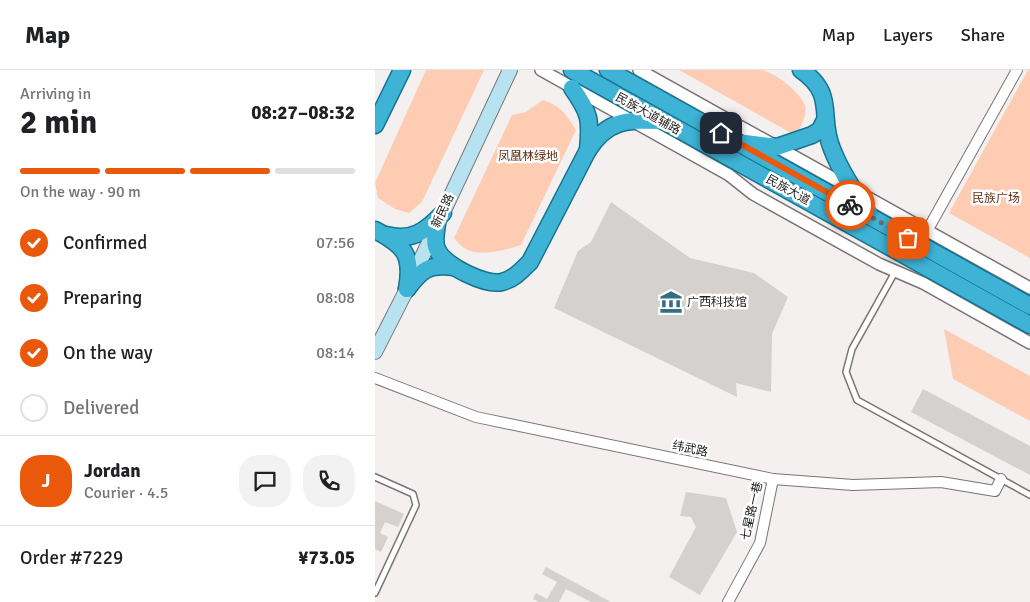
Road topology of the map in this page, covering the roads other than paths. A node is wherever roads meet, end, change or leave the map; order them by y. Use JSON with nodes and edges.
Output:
{"nodes":[{"id":1,"x":402,"y":70,"type":"edge"},
{"id":2,"x":510,"y":70,"type":"edge"},
{"id":3,"x":541,"y":70,"type":"edge"},
{"id":4,"x":572,"y":70,"type":"edge"},
{"id":5,"x":608,"y":70,"type":"edge"},
{"id":6,"x":639,"y":70,"type":"edge"},
{"id":7,"x":801,"y":70,"type":"edge"},
{"id":8,"x":1017,"y":70,"type":"edge"},
{"id":9,"x":573,"y":88,"type":"junction"},
{"id":10,"x":631,"y":120,"type":"junction"},
{"id":11,"x":825,"y":120,"type":"junction"},
{"id":12,"x":664,"y":121,"type":"junction"},
{"id":13,"x":375,"y":125,"type":"edge"},
{"id":14,"x":737,"y":142,"type":"junction"},
{"id":15,"x":777,"y":147,"type":"junction"},
{"id":16,"x":588,"y":150,"type":"junction"},
{"id":17,"x":851,"y":188,"type":"junction"},
{"id":18,"x":440,"y":218,"type":"junction"},
{"id":19,"x":873,"y":218,"type":"junction"},
{"id":20,"x":927,"y":231,"type":"junction"},
{"id":21,"x":379,"y":232,"type":"edge"},
{"id":22,"x":454,"y":267,"type":"junction"},
{"id":23,"x":895,"y":271,"type":"junction"},
{"id":24,"x":1030,"y":288,"type":"edge"},
{"id":25,"x":407,"y":289,"type":"junction"},
{"id":26,"x":1030,"y":306,"type":"edge"},
{"id":27,"x":1030,"y":325,"type":"edge"},
{"id":28,"x":1030,"y":343,"type":"edge"},
{"id":29,"x":375,"y":352,"type":"edge"},
{"id":30,"x":375,"y":378,"type":"edge"},
{"id":31,"x":375,"y":477,"type":"edge"},
{"id":32,"x":773,"y":479,"type":"junction"},
{"id":33,"x":1001,"y":479,"type":"junction"},
{"id":34,"x":1030,"y":495,"type":"edge"},
{"id":35,"x":375,"y":593,"type":"edge"},
{"id":36,"x":728,"y":602,"type":"edge"}],
"edges":[{"from":1,"to":13,"type":"highway"},
{"from":2,"to":18,"type":"main road","name":"新民路"},
{"from":3,"to":9,"type":"street","name":"民族大道辅路"},
{"from":4,"to":12,"type":"highway","name":"民族大道"},
{"from":5,"to":14,"type":"highway","name":"民族大道"},
{"from":6,"to":15,"type":"street"},
{"from":7,"to":11,"type":"highway"},
{"from":8,"to":20,"type":"street"},
{"from":9,"to":10,"type":"street","name":"民族大道辅路"},
{"from":9,"to":16,"type":"highway"},
{"from":10,"to":12,"type":"highway"},
{"from":10,"to":16,"type":"highway"},
{"from":10,"to":23,"type":"street","name":"民族大道辅路"},
{"from":11,"to":15,"type":"highway"},
{"from":11,"to":17,"type":"highway"},
{"from":12,"to":27,"type":"highway","name":"民族大道"},
{"from":14,"to":15,"type":"highway"},
{"from":14,"to":19,"type":"highway","name":"民族大道"},
{"from":15,"to":17,"type":"street"},
{"from":16,"to":22,"type":"highway"},
{"from":17,"to":19,"type":"highway"},
{"from":17,"to":20,"type":"street"},
{"from":18,"to":21,"type":"highway"},
{"from":18,"to":22,"type":"highway"},
{"from":18,"to":25,"type":"main road","name":"新民路"},
{"from":19,"to":26,"type":"highway","name":"民族大道"},
{"from":20,"to":24,"type":"street"},
{"from":21,"to":25,"type":"highway"},
{"from":22,"to":25,"type":"highway"},
{"from":23,"to":28,"type":"street","name":"民族大道辅路"},
{"from":23,"to":33,"type":"lane"},
{"from":25,"to":29,"type":"main road","name":"新民路"},
{"from":30,"to":32,"type":"street","name":"纬武路"},
{"from":31,"to":35,"type":"lane"},
{"from":32,"to":33,"type":"street","name":"纬武路"},
{"from":32,"to":36,"type":"street","name":"七星路一巷"},
{"from":33,"to":34,"type":"lane"}]}
